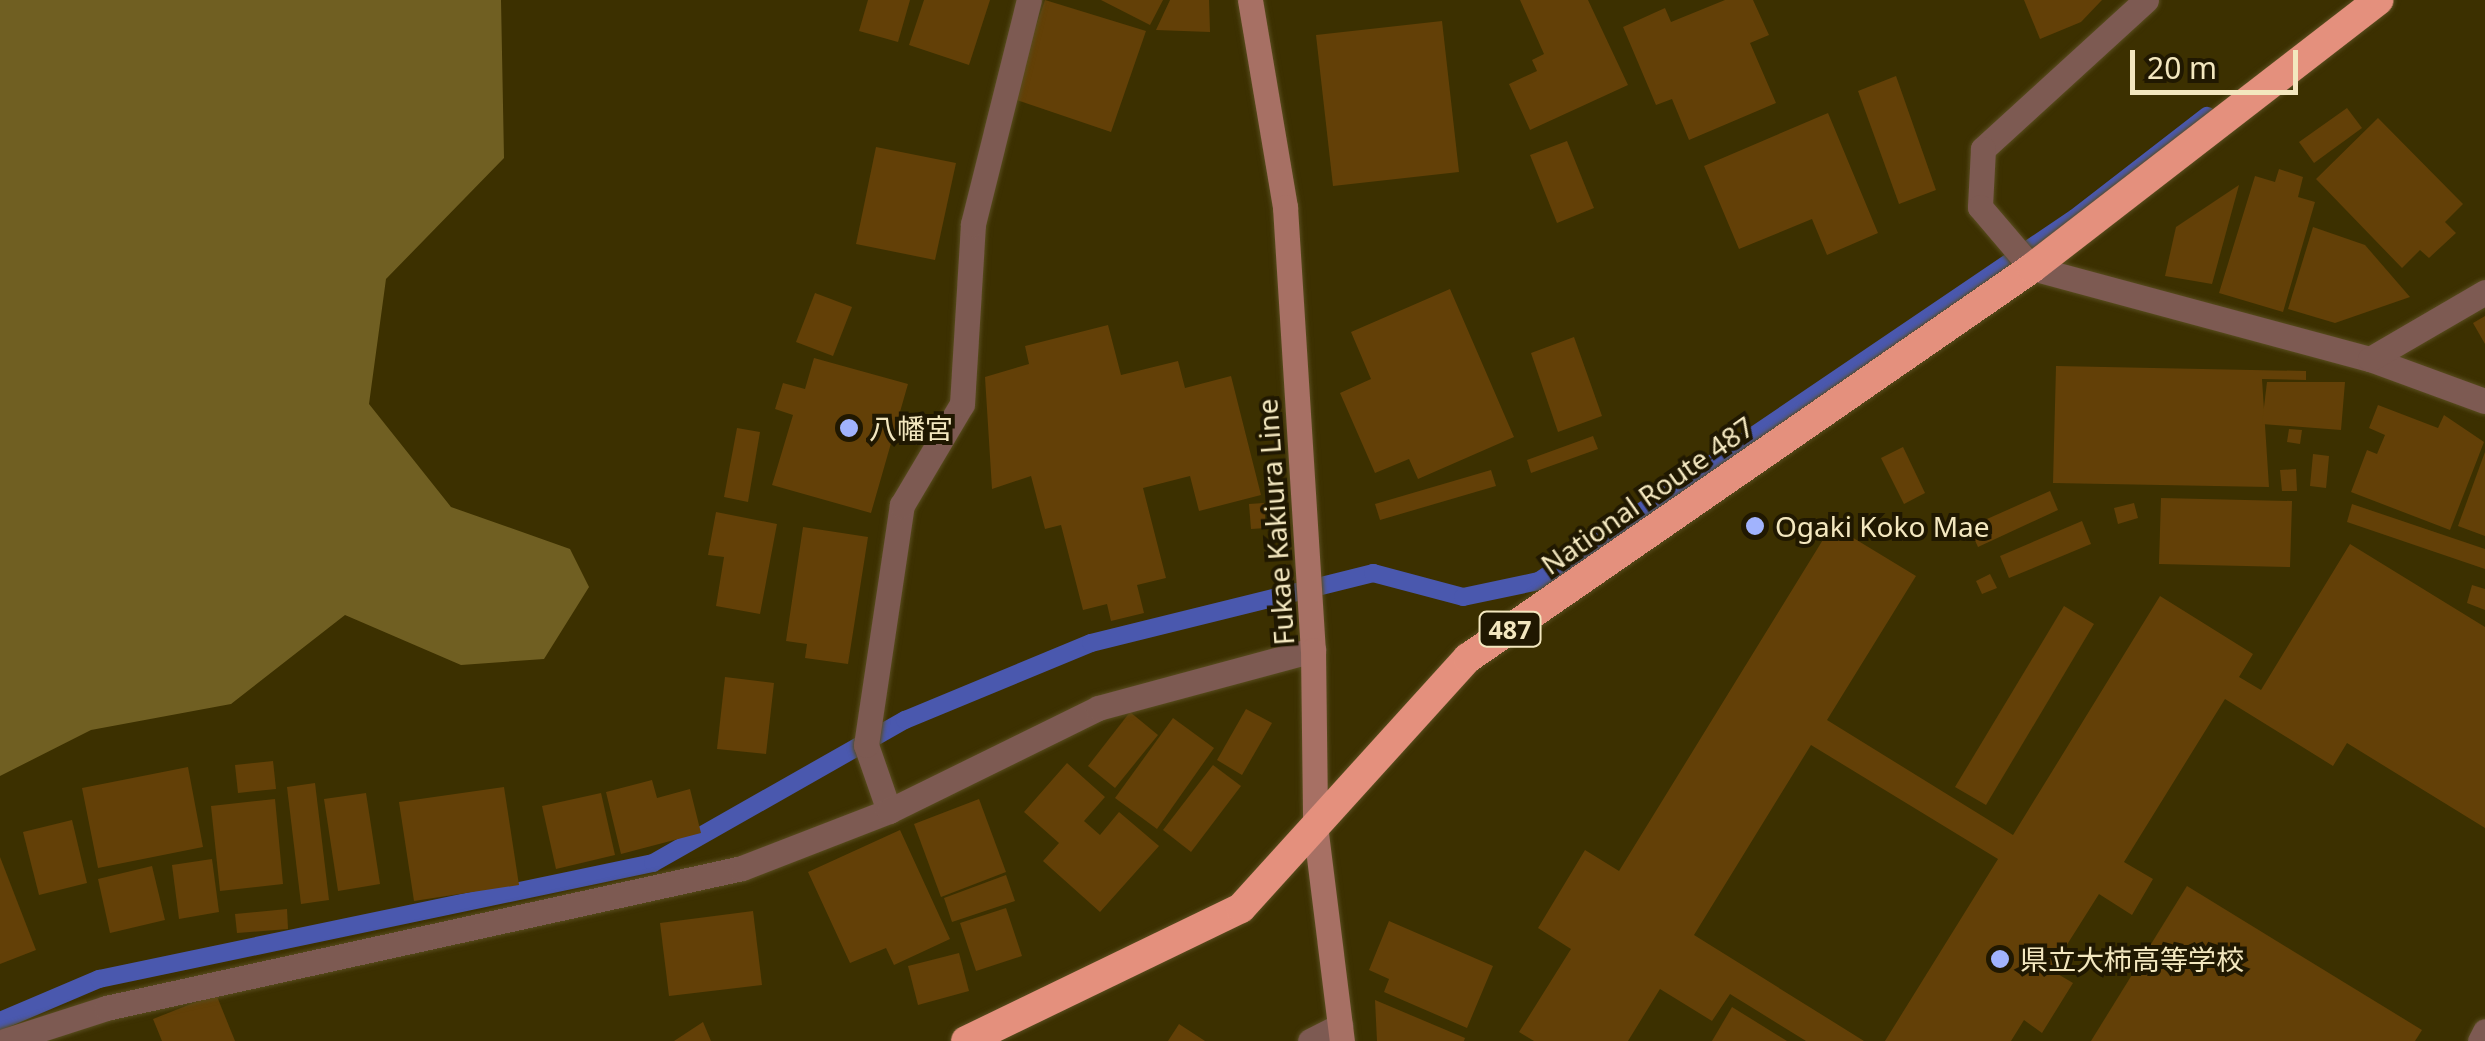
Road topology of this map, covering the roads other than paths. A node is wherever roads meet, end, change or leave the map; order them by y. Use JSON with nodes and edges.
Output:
{"nodes":[{"id":1,"x":1030,"y":0,"type":"edge"},
{"id":2,"x":1250,"y":0,"type":"edge"},
{"id":3,"x":2146,"y":0,"type":"edge"},
{"id":4,"x":2379,"y":0,"type":"edge"},
{"id":5,"x":2032,"y":268,"type":"junction"},
{"id":6,"x":2485,"y":292,"type":"edge"},
{"id":7,"x":2370,"y":359,"type":"junction"},
{"id":8,"x":2485,"y":401,"type":"edge"},
{"id":9,"x":1314,"y":650,"type":"junction"},
{"id":10,"x":890,"y":811,"type":"junction"},
{"id":11,"x":1315,"y":825,"type":"junction"},
{"id":12,"x":2485,"y":1031,"type":"edge"},
{"id":13,"x":1340,"y":1034,"type":"edge"},
{"id":14,"x":4,"y":1041,"type":"edge"},
{"id":15,"x":966,"y":1041,"type":"edge"},
{"id":16,"x":1310,"y":1041,"type":"edge"},
{"id":17,"x":2480,"y":1041,"type":"edge"}],
"edges":[{"from":1,"to":10,"type":"street"},
{"from":2,"to":9,"type":"main road","name":"Fukae Kakiura Line"},
{"from":3,"to":5,"type":"street"},
{"from":4,"to":5,"type":"highway","name":"National Route 487","number":"487"},
{"from":5,"to":7,"type":"street"},
{"from":5,"to":11,"type":"highway","name":"National Route 487","number":"487"},
{"from":6,"to":7,"type":"street"},
{"from":7,"to":8,"type":"street"},
{"from":9,"to":10,"type":"street"},
{"from":9,"to":11,"type":"main road","name":"Fukae Kakiura Line"},
{"from":10,"to":14,"type":"street"},
{"from":11,"to":13,"type":"main road","name":"Fukae Kakiura Line"},
{"from":11,"to":15,"type":"highway","name":"National Route 487","number":"487"},
{"from":12,"to":17,"type":"street"},
{"from":13,"to":16,"type":"street"}]}
